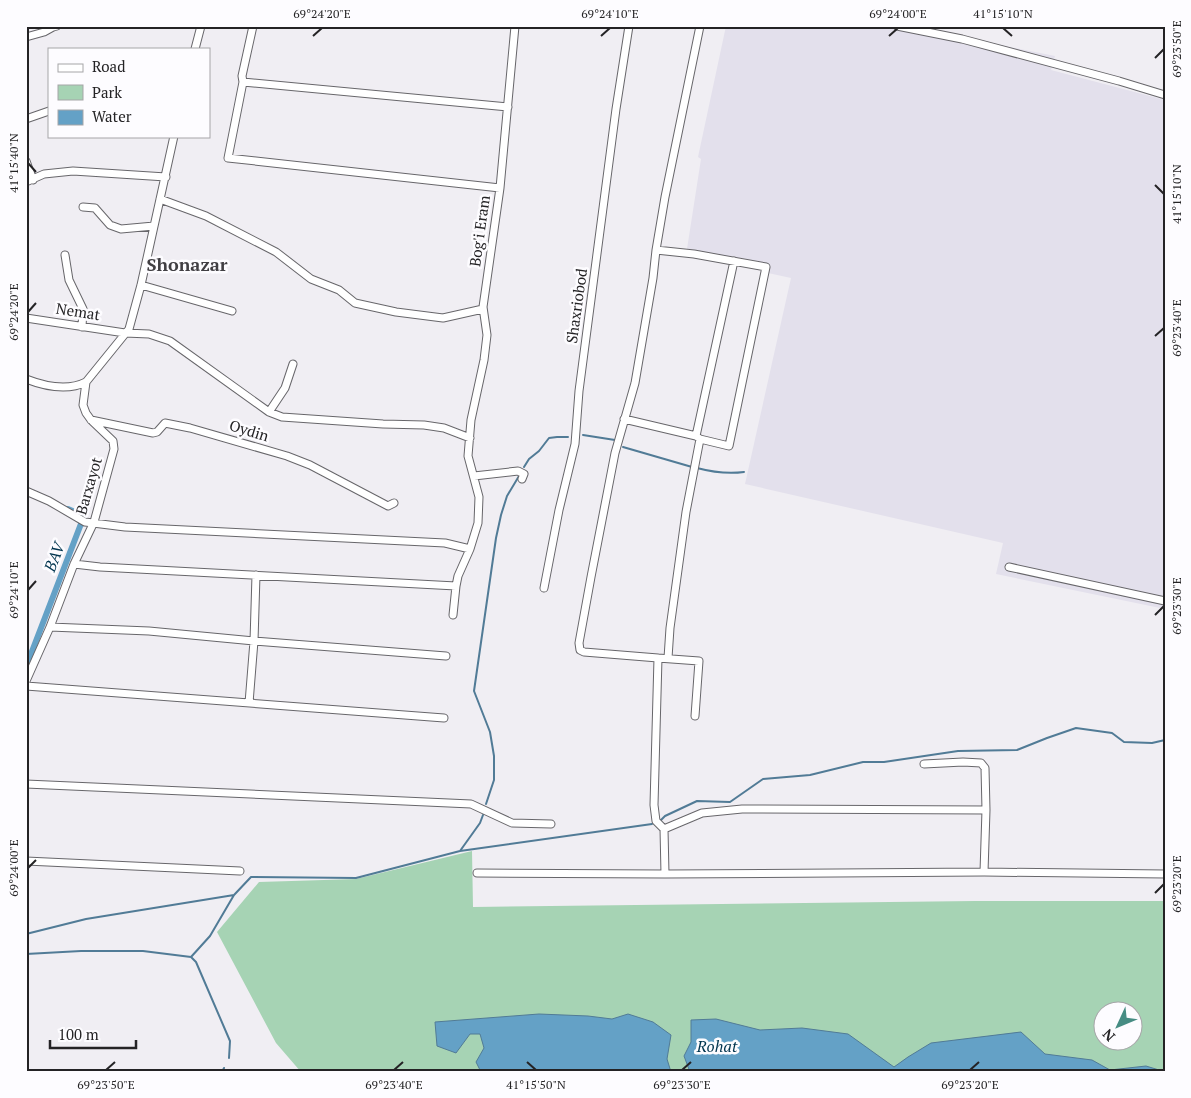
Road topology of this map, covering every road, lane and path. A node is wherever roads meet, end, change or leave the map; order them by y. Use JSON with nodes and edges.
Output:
{"nodes":[{"id":1,"x":53,"y":26,"type":"edge"},
{"id":2,"x":58,"y":26,"type":"edge"},
{"id":3,"x":201,"y":26,"type":"edge"},
{"id":4,"x":253,"y":26,"type":"edge"},
{"id":5,"x":515,"y":26,"type":"edge"},
{"id":6,"x":629,"y":26,"type":"edge"},
{"id":7,"x":700,"y":26,"type":"edge"},
{"id":8,"x":897,"y":26,"type":"edge"},
{"id":9,"x":26,"y":37,"type":"edge"},
{"id":10,"x":194,"y":48,"type":"edge"},
{"id":11,"x":243,"y":82,"type":"junction"},
{"id":12,"x":1165,"y":95,"type":"edge"},
{"id":13,"x":508,"y":107,"type":"junction"},
{"id":14,"x":48,"y":111,"type":"edge"},
{"id":15,"x":26,"y":119,"type":"edge"},
{"id":16,"x":174,"y":138,"type":"edge"},
{"id":17,"x":26,"y":161,"type":"edge"},
{"id":18,"x":166,"y":177,"type":"junction"},
{"id":19,"x":30,"y":181,"type":"edge"},
{"id":20,"x":500,"y":188,"type":"junction"},
{"id":21,"x":160,"y":199,"type":"junction"},
{"id":22,"x":82,"y":207,"type":"dead end"},
{"id":23,"x":154,"y":226,"type":"junction"},
{"id":24,"x":656,"y":250,"type":"junction"},
{"id":25,"x":66,"y":255,"type":"dead end"},
{"id":26,"x":734,"y":261,"type":"junction"},
{"id":27,"x":141,"y":284,"type":"junction"},
{"id":28,"x":483,"y":309,"type":"junction"},
{"id":29,"x":232,"y":312,"type":"dead end"},
{"id":30,"x":26,"y":318,"type":"edge"},
{"id":31,"x":82,"y":327,"type":"junction"},
{"id":32,"x":124,"y":333,"type":"junction"},
{"id":33,"x":293,"y":364,"type":"dead end"},
{"id":34,"x":26,"y":379,"type":"edge"},
{"id":35,"x":86,"y":382,"type":"junction"},
{"id":36,"x":269,"y":412,"type":"junction"},
{"id":37,"x":624,"y":419,"type":"junction"},
{"id":38,"x":91,"y":420,"type":"junction"},
{"id":39,"x":470,"y":438,"type":"junction"},
{"id":40,"x":698,"y":438,"type":"junction"},
{"id":41,"x":474,"y":476,"type":"junction"},
{"id":42,"x":522,"y":479,"type":"dead end"},
{"id":43,"x":26,"y":491,"type":"edge"},
{"id":44,"x":394,"y":503,"type":"dead end"},
{"id":45,"x":94,"y":522,"type":"junction"},
{"id":46,"x":470,"y":549,"type":"junction"},
{"id":47,"x":74,"y":564,"type":"junction"},
{"id":48,"x":1008,"y":567,"type":"dead end"},
{"id":49,"x":256,"y":575,"type":"junction"},
{"id":50,"x":456,"y":586,"type":"junction"},
{"id":51,"x":544,"y":588,"type":"dead end"},
{"id":52,"x":1165,"y":601,"type":"edge"},
{"id":53,"x":453,"y":615,"type":"dead end"},
{"id":54,"x":50,"y":627,"type":"junction"},
{"id":55,"x":254,"y":641,"type":"junction"},
{"id":56,"x":446,"y":656,"type":"dead end"},
{"id":57,"x":658,"y":658,"type":"junction"},
{"id":58,"x":668,"y":658,"type":"junction"},
{"id":59,"x":26,"y":681,"type":"edge"},
{"id":60,"x":26,"y":686,"type":"edge"},
{"id":61,"x":249,"y":703,"type":"junction"},
{"id":62,"x":695,"y":716,"type":"dead end"},
{"id":63,"x":444,"y":718,"type":"dead end"},
{"id":64,"x":924,"y":764,"type":"dead end"},
{"id":65,"x":26,"y":784,"type":"edge"},
{"id":66,"x":986,"y":810,"type":"junction"},
{"id":67,"x":551,"y":824,"type":"dead end"},
{"id":68,"x":664,"y":829,"type":"junction"},
{"id":69,"x":26,"y":861,"type":"edge"},
{"id":70,"x":240,"y":871,"type":"dead end"},
{"id":71,"x":984,"y":872,"type":"junction"},
{"id":72,"x":477,"y":873,"type":"dead end"},
{"id":73,"x":665,"y":874,"type":"junction"},
{"id":74,"x":1165,"y":874,"type":"edge"}],
"edges":[{"from":1,"to":2,"type":"street"},
{"from":1,"to":9,"type":"street"},
{"from":3,"to":10,"type":"street"},
{"from":4,"to":11,"type":"street"},
{"from":5,"to":13,"type":"street","name":"Bog'i Eram"},
{"from":6,"to":51,"type":"street","name":"Shaxriobod"},
{"from":7,"to":24,"type":"street"},
{"from":8,"to":12,"type":"street"},
{"from":11,"to":13,"type":"street"},
{"from":11,"to":20,"type":"street"},
{"from":13,"to":20,"type":"street","name":"Bog'i Eram"},
{"from":14,"to":15,"type":"street"},
{"from":16,"to":18,"type":"street"},
{"from":17,"to":19,"type":"street"},
{"from":18,"to":19,"type":"street"},
{"from":18,"to":21,"type":"street"},
{"from":20,"to":28,"type":"street","name":"Bog'i Eram"},
{"from":21,"to":23,"type":"street"},
{"from":21,"to":28,"type":"street"},
{"from":22,"to":23,"type":"street"},
{"from":23,"to":27,"type":"street"},
{"from":24,"to":26,"type":"street"},
{"from":24,"to":37,"type":"street"},
{"from":25,"to":31,"type":"street"},
{"from":26,"to":40,"type":"street"},
{"from":26,"to":40,"type":"street"},
{"from":27,"to":29,"type":"street"},
{"from":27,"to":32,"type":"street"},
{"from":28,"to":39,"type":"street","name":"Bog'i Eram"},
{"from":30,"to":31,"type":"street","name":"Nemat"},
{"from":31,"to":32,"type":"street","name":"Nemat"},
{"from":32,"to":35,"type":"street"},
{"from":32,"to":36,"type":"street","name":"Nemat"},
{"from":33,"to":36,"type":"street"},
{"from":34,"to":35,"type":"street"},
{"from":35,"to":38,"type":"street"},
{"from":36,"to":39,"type":"street","name":"Nemat"},
{"from":37,"to":40,"type":"street"},
{"from":37,"to":57,"type":"street"},
{"from":38,"to":44,"type":"street","name":"Oydin"},
{"from":38,"to":45,"type":"street","name":"Barxayot"},
{"from":39,"to":41,"type":"street","name":"Bog'i Eram"},
{"from":40,"to":58,"type":"street"},
{"from":41,"to":42,"type":"street"},
{"from":41,"to":46,"type":"street","name":"Bog'i Eram"},
{"from":43,"to":45,"type":"street"},
{"from":45,"to":46,"type":"street"},
{"from":45,"to":47,"type":"street","name":"Barxayot"},
{"from":46,"to":50,"type":"street","name":"Bog'i Eram"},
{"from":47,"to":49,"type":"street"},
{"from":47,"to":54,"type":"street","name":"Barxayot"},
{"from":48,"to":52,"type":"street"},
{"from":49,"to":50,"type":"street"},
{"from":49,"to":55,"type":"street"},
{"from":50,"to":53,"type":"street","name":"Bog'i Eram"},
{"from":54,"to":55,"type":"street"},
{"from":54,"to":59,"type":"street","name":"Barxayot"},
{"from":55,"to":56,"type":"street"},
{"from":55,"to":61,"type":"street"},
{"from":57,"to":58,"type":"street"},
{"from":57,"to":68,"type":"street"},
{"from":58,"to":62,"type":"street"},
{"from":60,"to":61,"type":"street"},
{"from":61,"to":63,"type":"street"},
{"from":64,"to":66,"type":"street"},
{"from":65,"to":67,"type":"street"},
{"from":66,"to":68,"type":"street"},
{"from":66,"to":71,"type":"street"},
{"from":68,"to":73,"type":"street"},
{"from":69,"to":70,"type":"street"},
{"from":71,"to":73,"type":"street"},
{"from":71,"to":74,"type":"street"},
{"from":72,"to":73,"type":"street"}]}
